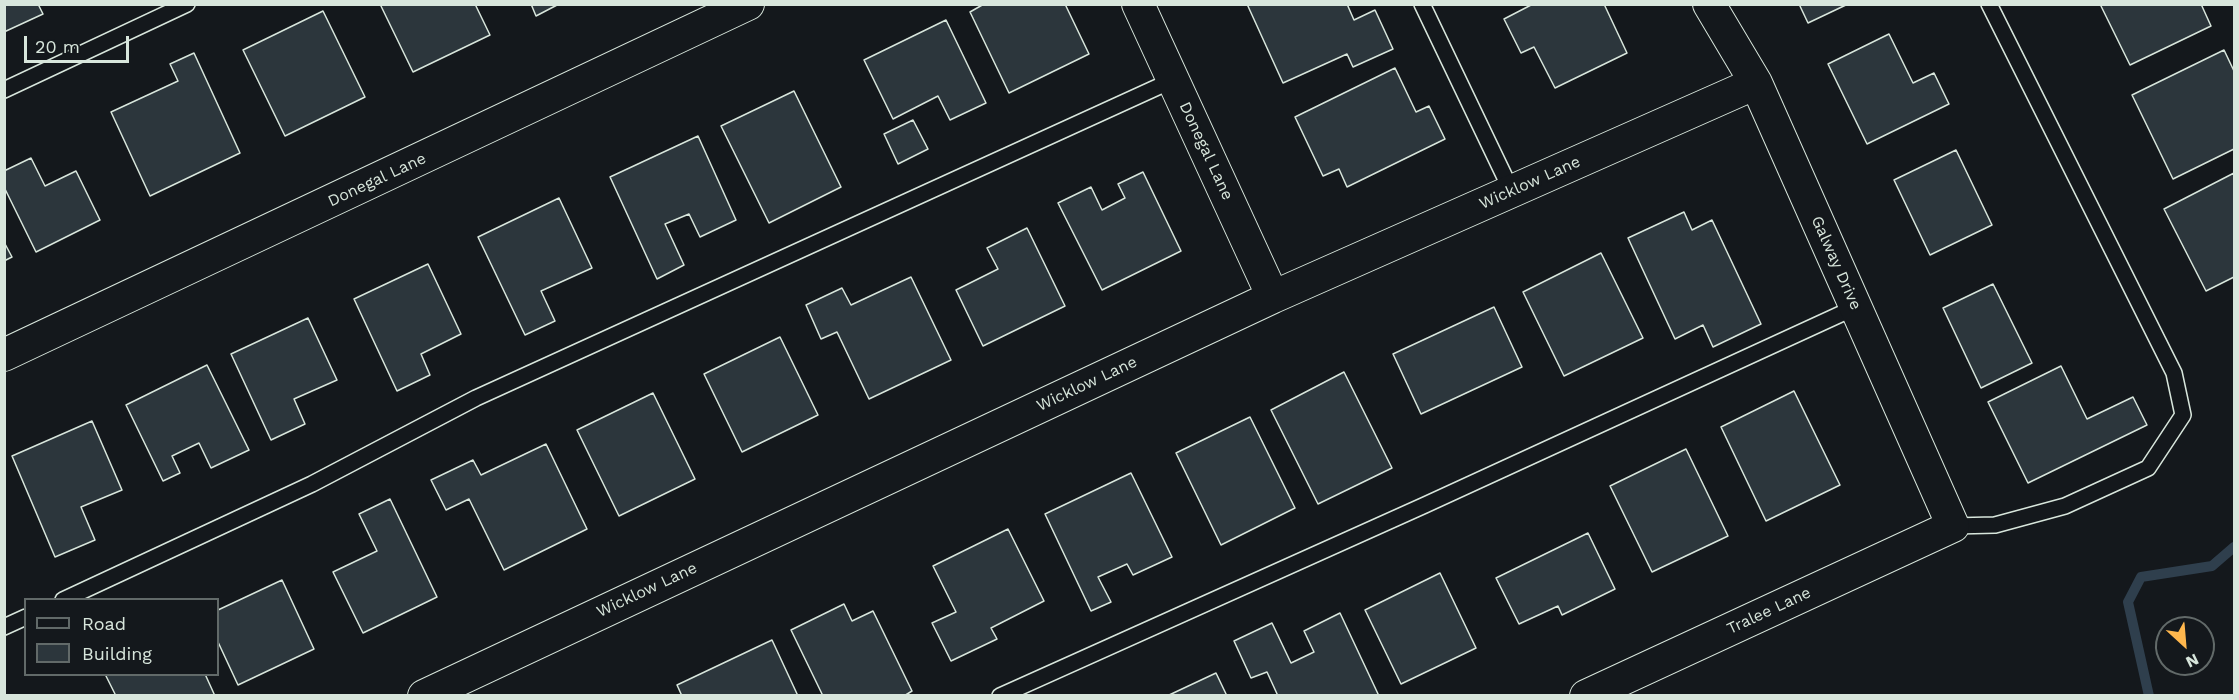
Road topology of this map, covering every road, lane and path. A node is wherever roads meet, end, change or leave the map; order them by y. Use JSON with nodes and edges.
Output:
{"nodes":[{"id":1,"x":187,"y":4,"type":"edge"},
{"id":2,"x":748,"y":4,"type":"edge"},
{"id":3,"x":1138,"y":4,"type":"edge"},
{"id":4,"x":1422,"y":4,"type":"edge"},
{"id":5,"x":1709,"y":4,"type":"edge"},
{"id":6,"x":1989,"y":4,"type":"edge"},
{"id":7,"x":1173,"y":80,"type":"junction"},
{"id":8,"x":1756,"y":83,"type":"junction"},
{"id":9,"x":4,"y":90,"type":"edge"},
{"id":10,"x":1512,"y":192,"type":"junction"},
{"id":11,"x":1273,"y":297,"type":"junction"},
{"id":12,"x":1856,"y":307,"type":"junction"},
{"id":13,"x":4,"y":355,"type":"edge"},
{"id":14,"x":1953,"y":526,"type":"junction"},
{"id":15,"x":67,"y":598,"type":"edge"},
{"id":16,"x":24,"y":618,"type":"edge"},
{"id":17,"x":4,"y":627,"type":"edge"},
{"id":18,"x":424,"y":696,"type":"edge"},
{"id":19,"x":1000,"y":696,"type":"edge"},
{"id":20,"x":1586,"y":696,"type":"edge"}],
"edges":[{"from":1,"to":9,"type":"lane"},
{"from":2,"to":13,"type":"street","name":"Donegal Lane"},
{"from":3,"to":7,"type":"street","name":"Donegal Lane"},
{"from":4,"to":10,"type":"lane"},
{"from":5,"to":8,"type":"street","name":"Galway Drive"},
{"from":6,"to":14,"type":"lane"},
{"from":7,"to":11,"type":"street","name":"Donegal Lane"},
{"from":7,"to":15,"type":"lane"},
{"from":8,"to":10,"type":"street","name":"Wicklow Lane"},
{"from":8,"to":12,"type":"street","name":"Galway Drive"},
{"from":10,"to":11,"type":"street","name":"Wicklow Lane"},
{"from":11,"to":18,"type":"street","name":"Wicklow Lane"},
{"from":12,"to":14,"type":"street","name":"Galway Drive"},
{"from":12,"to":19,"type":"lane"},
{"from":14,"to":20,"type":"street","name":"Tralee Lane"},
{"from":16,"to":17,"type":"lane"}]}
